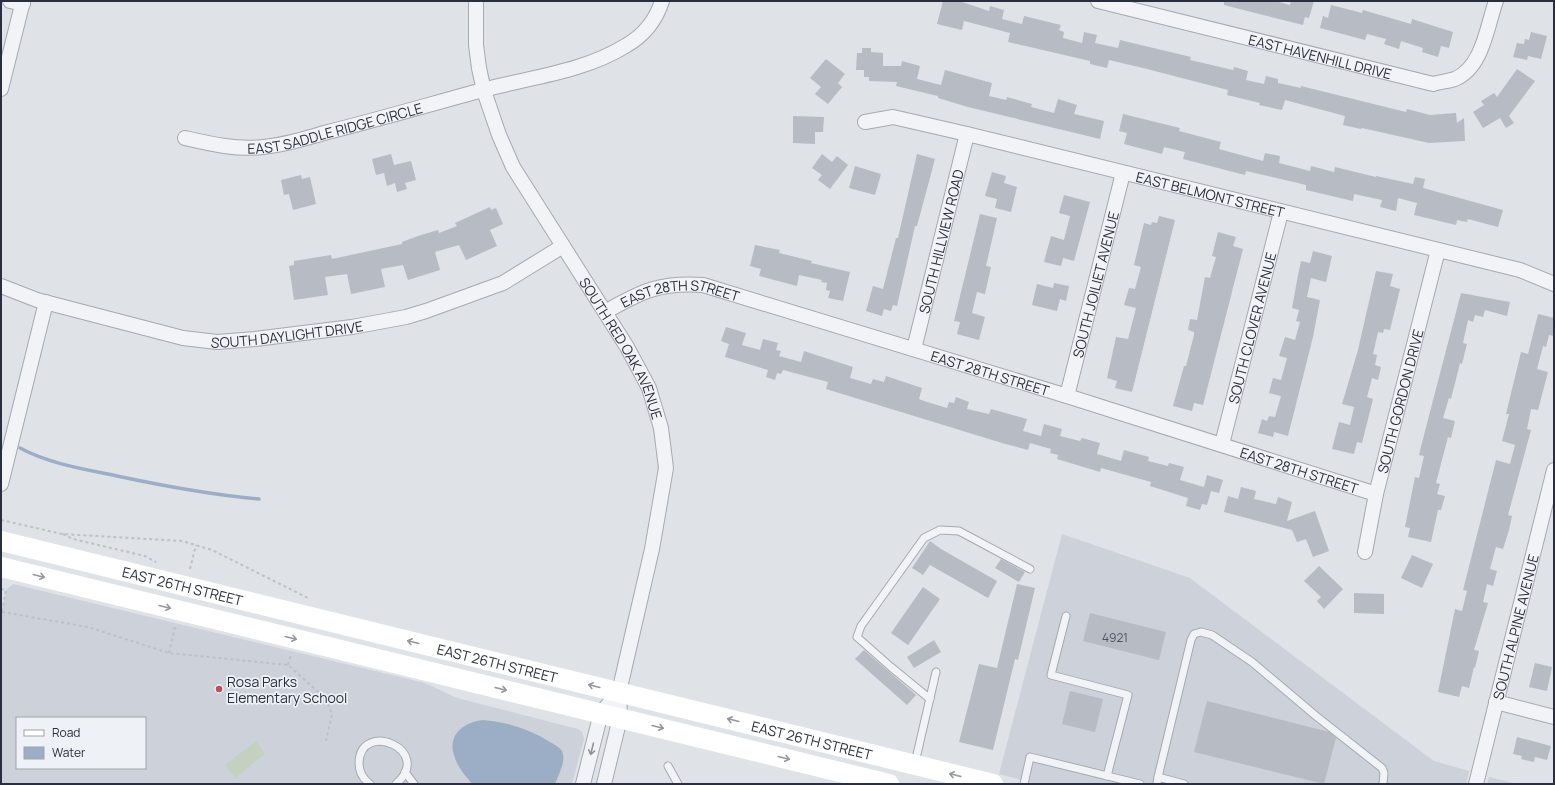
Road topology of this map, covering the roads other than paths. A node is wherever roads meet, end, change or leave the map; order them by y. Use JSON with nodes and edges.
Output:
{"nodes":[{"id":1,"x":476,"y":1,"type":"edge"},
{"id":2,"x":662,"y":1,"type":"edge"},
{"id":3,"x":1098,"y":1,"type":"edge"},
{"id":4,"x":1496,"y":1,"type":"edge"},
{"id":5,"x":19,"y":2,"type":"edge"},
{"id":6,"x":1,"y":89,"type":"edge"},
{"id":7,"x":484,"y":90,"type":"junction"},
{"id":8,"x":865,"y":122,"type":"dead end"},
{"id":9,"x":967,"y":134,"type":"junction"},
{"id":10,"x":185,"y":138,"type":"dead end"},
{"id":11,"x":1123,"y":173,"type":"junction"},
{"id":12,"x":1281,"y":212,"type":"junction"},
{"id":13,"x":563,"y":246,"type":"junction"},
{"id":14,"x":1438,"y":250,"type":"junction"},
{"id":15,"x":1554,"y":284,"type":"edge"},
{"id":16,"x":1,"y":286,"type":"edge"},
{"id":17,"x":46,"y":302,"type":"junction"},
{"id":18,"x":605,"y":312,"type":"junction"},
{"id":19,"x":914,"y":349,"type":"junction"},
{"id":20,"x":1067,"y":396,"type":"junction"},
{"id":21,"x":1222,"y":444,"type":"junction"},
{"id":22,"x":1554,"y":470,"type":"edge"},
{"id":23,"x":1,"y":484,"type":"edge"},
{"id":24,"x":1376,"y":494,"type":"junction"},
{"id":25,"x":1,"y":541,"type":"edge"},
{"id":26,"x":1365,"y":552,"type":"dead end"},
{"id":27,"x":1,"y":567,"type":"edge"},
{"id":28,"x":1030,"y":569,"type":"dead end"},
{"id":29,"x":1066,"y":616,"type":"dead end"},
{"id":30,"x":936,"y":672,"type":"dead end"},
{"id":31,"x":619,"y":692,"type":"junction"},
{"id":32,"x":930,"y":699,"type":"junction"},
{"id":33,"x":1496,"y":702,"type":"junction"},
{"id":34,"x":601,"y":713,"type":"junction"},
{"id":35,"x":1554,"y":717,"type":"edge"},
{"id":36,"x":620,"y":718,"type":"junction"},
{"id":37,"x":914,"y":765,"type":"junction"},
{"id":38,"x":668,"y":766,"type":"dead end"},
{"id":39,"x":405,"y":772,"type":"junction"},
{"id":40,"x":1108,"y":776,"type":"junction"},
{"id":41,"x":1157,"y":781,"type":"edge"},
{"id":42,"x":399,"y":782,"type":"edge"},
{"id":43,"x":370,"y":784,"type":"edge"},
{"id":44,"x":414,"y":784,"type":"edge"},
{"id":45,"x":583,"y":784,"type":"edge"},
{"id":46,"x":604,"y":784,"type":"edge"},
{"id":47,"x":678,"y":784,"type":"edge"},
{"id":48,"x":889,"y":784,"type":"edge"},
{"id":49,"x":993,"y":784,"type":"edge"},
{"id":50,"x":1024,"y":784,"type":"edge"},
{"id":51,"x":1140,"y":784,"type":"edge"},
{"id":52,"x":1184,"y":784,"type":"edge"},
{"id":53,"x":1384,"y":784,"type":"edge"},
{"id":54,"x":1476,"y":784,"type":"edge"}],
"edges":[{"from":1,"to":7,"type":"street","name":"SOUTH RED OAK AVENUE"},
{"from":2,"to":7,"type":"street","name":"EAST SADDLE RIDGE CIRCLE"},
{"from":3,"to":4,"type":"street","name":"EAST HAVENHILL DRIVE"},
{"from":5,"to":6,"type":"street"},
{"from":7,"to":10,"type":"street","name":"EAST SADDLE RIDGE CIRCLE"},
{"from":7,"to":13,"type":"street","name":"SOUTH RED OAK AVENUE"},
{"from":8,"to":9,"type":"street","name":"EAST BELMONT STREET"},
{"from":9,"to":11,"type":"street","name":"EAST BELMONT STREET"},
{"from":9,"to":19,"type":"street","name":"SOUTH HILLVIEW ROAD"},
{"from":11,"to":12,"type":"street","name":"EAST BELMONT STREET"},
{"from":11,"to":20,"type":"street","name":"SOUTH JOILIET AVENUE"},
{"from":12,"to":14,"type":"street","name":"EAST BELMONT STREET"},
{"from":12,"to":21,"type":"street","name":"SOUTH CLOVER AVENUE"},
{"from":13,"to":17,"type":"street","name":"SOUTH DAYLIGHT DRIVE"},
{"from":13,"to":18,"type":"street","name":"SOUTH RED OAK AVENUE"},
{"from":14,"to":15,"type":"street","name":"EAST BELMONT STREET"},
{"from":14,"to":24,"type":"street","name":"SOUTH GORDON DRIVE"},
{"from":16,"to":17,"type":"street","name":"SOUTH DAYLIGHT DRIVE"},
{"from":17,"to":23,"type":"street"},
{"from":18,"to":19,"type":"street","name":"EAST 28TH STREET"},
{"from":18,"to":31,"type":"street","name":"SOUTH RED OAK AVENUE"},
{"from":19,"to":20,"type":"street","name":"EAST 28TH STREET"},
{"from":20,"to":21,"type":"street","name":"EAST 28TH STREET"},
{"from":21,"to":24,"type":"street","name":"EAST 28TH STREET"},
{"from":22,"to":33,"type":"street","name":"SOUTH ALPINE AVENUE"},
{"from":24,"to":26,"type":"street","name":"SOUTH GORDON DRIVE"},
{"from":31,"to":25,"type":"main road","name":"EAST 26TH STREET","one_way":true},
{"from":27,"to":34,"type":"main road","name":"EAST 26TH STREET","one_way":true},
{"from":28,"to":32,"type":"lane"},
{"from":29,"to":40,"type":"lane"},
{"from":30,"to":32,"type":"lane"},
{"from":31,"to":34,"type":"street"},
{"from":31,"to":36,"type":"street","name":"SOUTH RED OAK AVENUE"},
{"from":37,"to":31,"type":"main road","name":"EAST 26TH STREET","one_way":true},
{"from":32,"to":37,"type":"lane"},
{"from":33,"to":35,"type":"street"},
{"from":33,"to":54,"type":"street","name":"SOUTH ALPINE AVENUE"},
{"from":34,"to":36,"type":"main road","name":"EAST 26TH STREET"},
{"from":34,"to":45,"type":"street","one_way":true},
{"from":36,"to":46,"type":"street","name":"SOUTH RED OAK AVENUE"},
{"from":36,"to":48,"type":"main road","name":"EAST 26TH STREET","one_way":true},
{"from":49,"to":37,"type":"main road","name":"EAST 26TH STREET","one_way":true},
{"from":38,"to":47,"type":"lane"},
{"from":39,"to":42,"type":"lane"},
{"from":39,"to":43,"type":"lane"},
{"from":39,"to":44,"type":"lane"},
{"from":40,"to":50,"type":"lane"},
{"from":40,"to":51,"type":"lane"},
{"from":41,"to":52,"type":"lane"},
{"from":41,"to":53,"type":"lane"}]}
